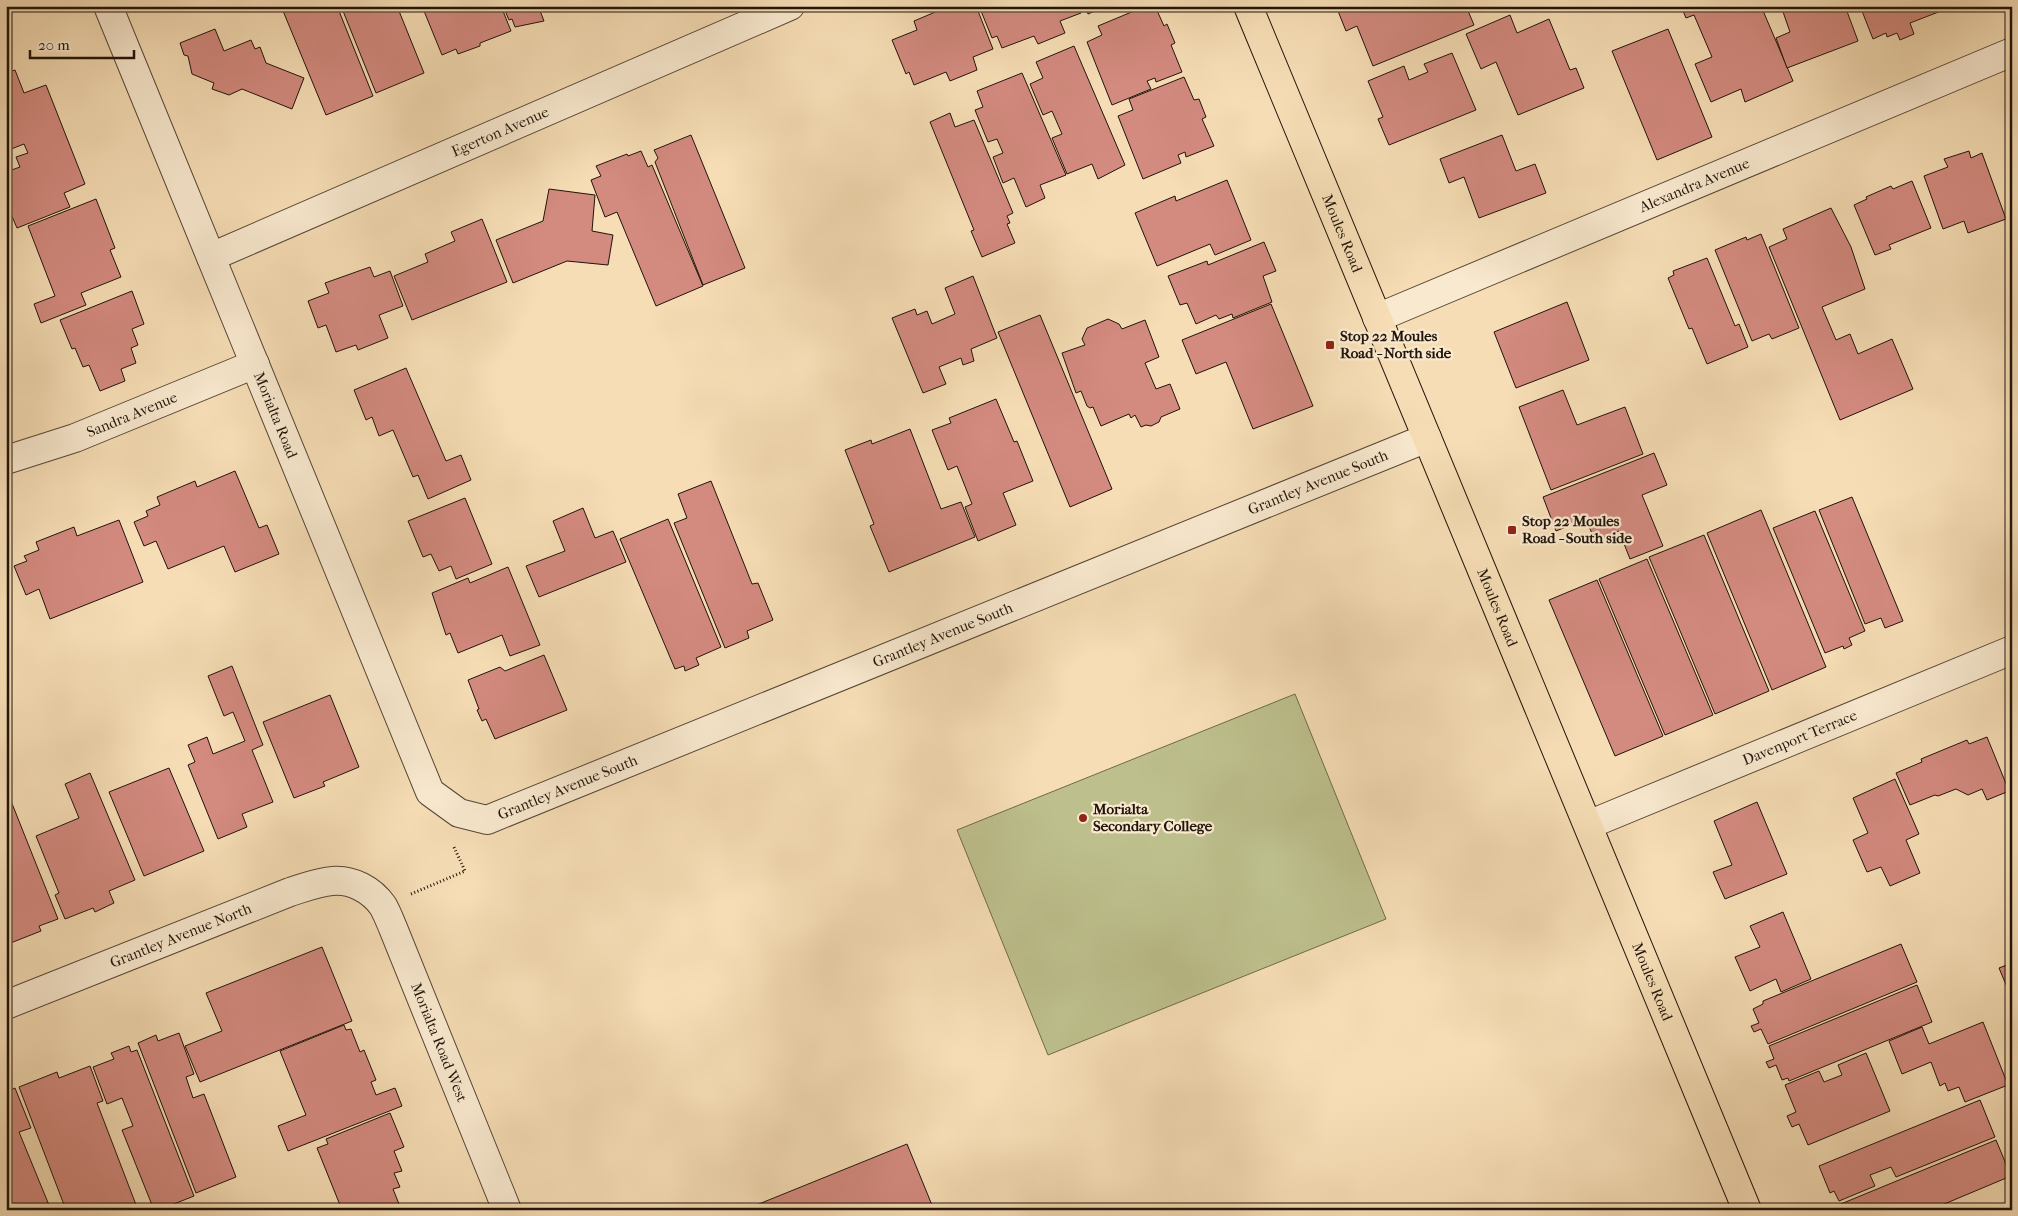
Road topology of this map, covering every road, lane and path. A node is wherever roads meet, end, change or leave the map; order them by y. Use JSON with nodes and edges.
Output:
{"nodes":[{"id":1,"x":108,"y":6,"type":"edge"},
{"id":2,"x":790,"y":6,"type":"edge"},
{"id":3,"x":1248,"y":6,"type":"edge"},
{"id":4,"x":2012,"y":52,"type":"edge"},
{"id":5,"x":211,"y":257,"type":"junction"},
{"id":6,"x":1377,"y":318,"type":"junction"},
{"id":7,"x":255,"y":364,"type":"junction"},
{"id":8,"x":1427,"y":438,"type":"junction"},
{"id":9,"x":6,"y":460,"type":"edge"},
{"id":10,"x":2012,"y":650,"type":"edge"},
{"id":11,"x":454,"y":825,"type":"junction"},
{"id":12,"x":1588,"y":825,"type":"junction"},
{"id":13,"x":357,"y":885,"type":"joint"},
{"id":14,"x":383,"y":906,"type":"junction"},
{"id":15,"x":6,"y":1005,"type":"edge"},
{"id":16,"x":507,"y":1210,"type":"edge"},
{"id":17,"x":1747,"y":1210,"type":"edge"}],
"edges":[{"from":1,"to":5,"type":"street","name":"Morialta Road"},
{"from":2,"to":5,"type":"street","name":"Egerton Avenue"},
{"from":3,"to":6,"type":"main road","name":"Moules Road"},
{"from":4,"to":6,"type":"street","name":"Alexandra Avenue"},
{"from":5,"to":7,"type":"street","name":"Morialta Road"},
{"from":6,"to":8,"type":"main road","name":"Moules Road"},
{"from":7,"to":9,"type":"street","name":"Sandra Avenue"},
{"from":7,"to":11,"type":"street","name":"Morialta Road"},
{"from":8,"to":11,"type":"street","name":"Grantley Avenue South"},
{"from":8,"to":12,"type":"main road","name":"Moules Road"},
{"from":10,"to":12,"type":"street","name":"Davenport Terrace"},
{"from":11,"to":14,"type":"path"},
{"from":12,"to":17,"type":"main road","name":"Moules Road"},
{"from":13,"to":14,"type":"street","name":"Morialta Road West"},
{"from":13,"to":15,"type":"street","name":"Grantley Avenue North"},
{"from":14,"to":16,"type":"street","name":"Morialta Road West"}]}
